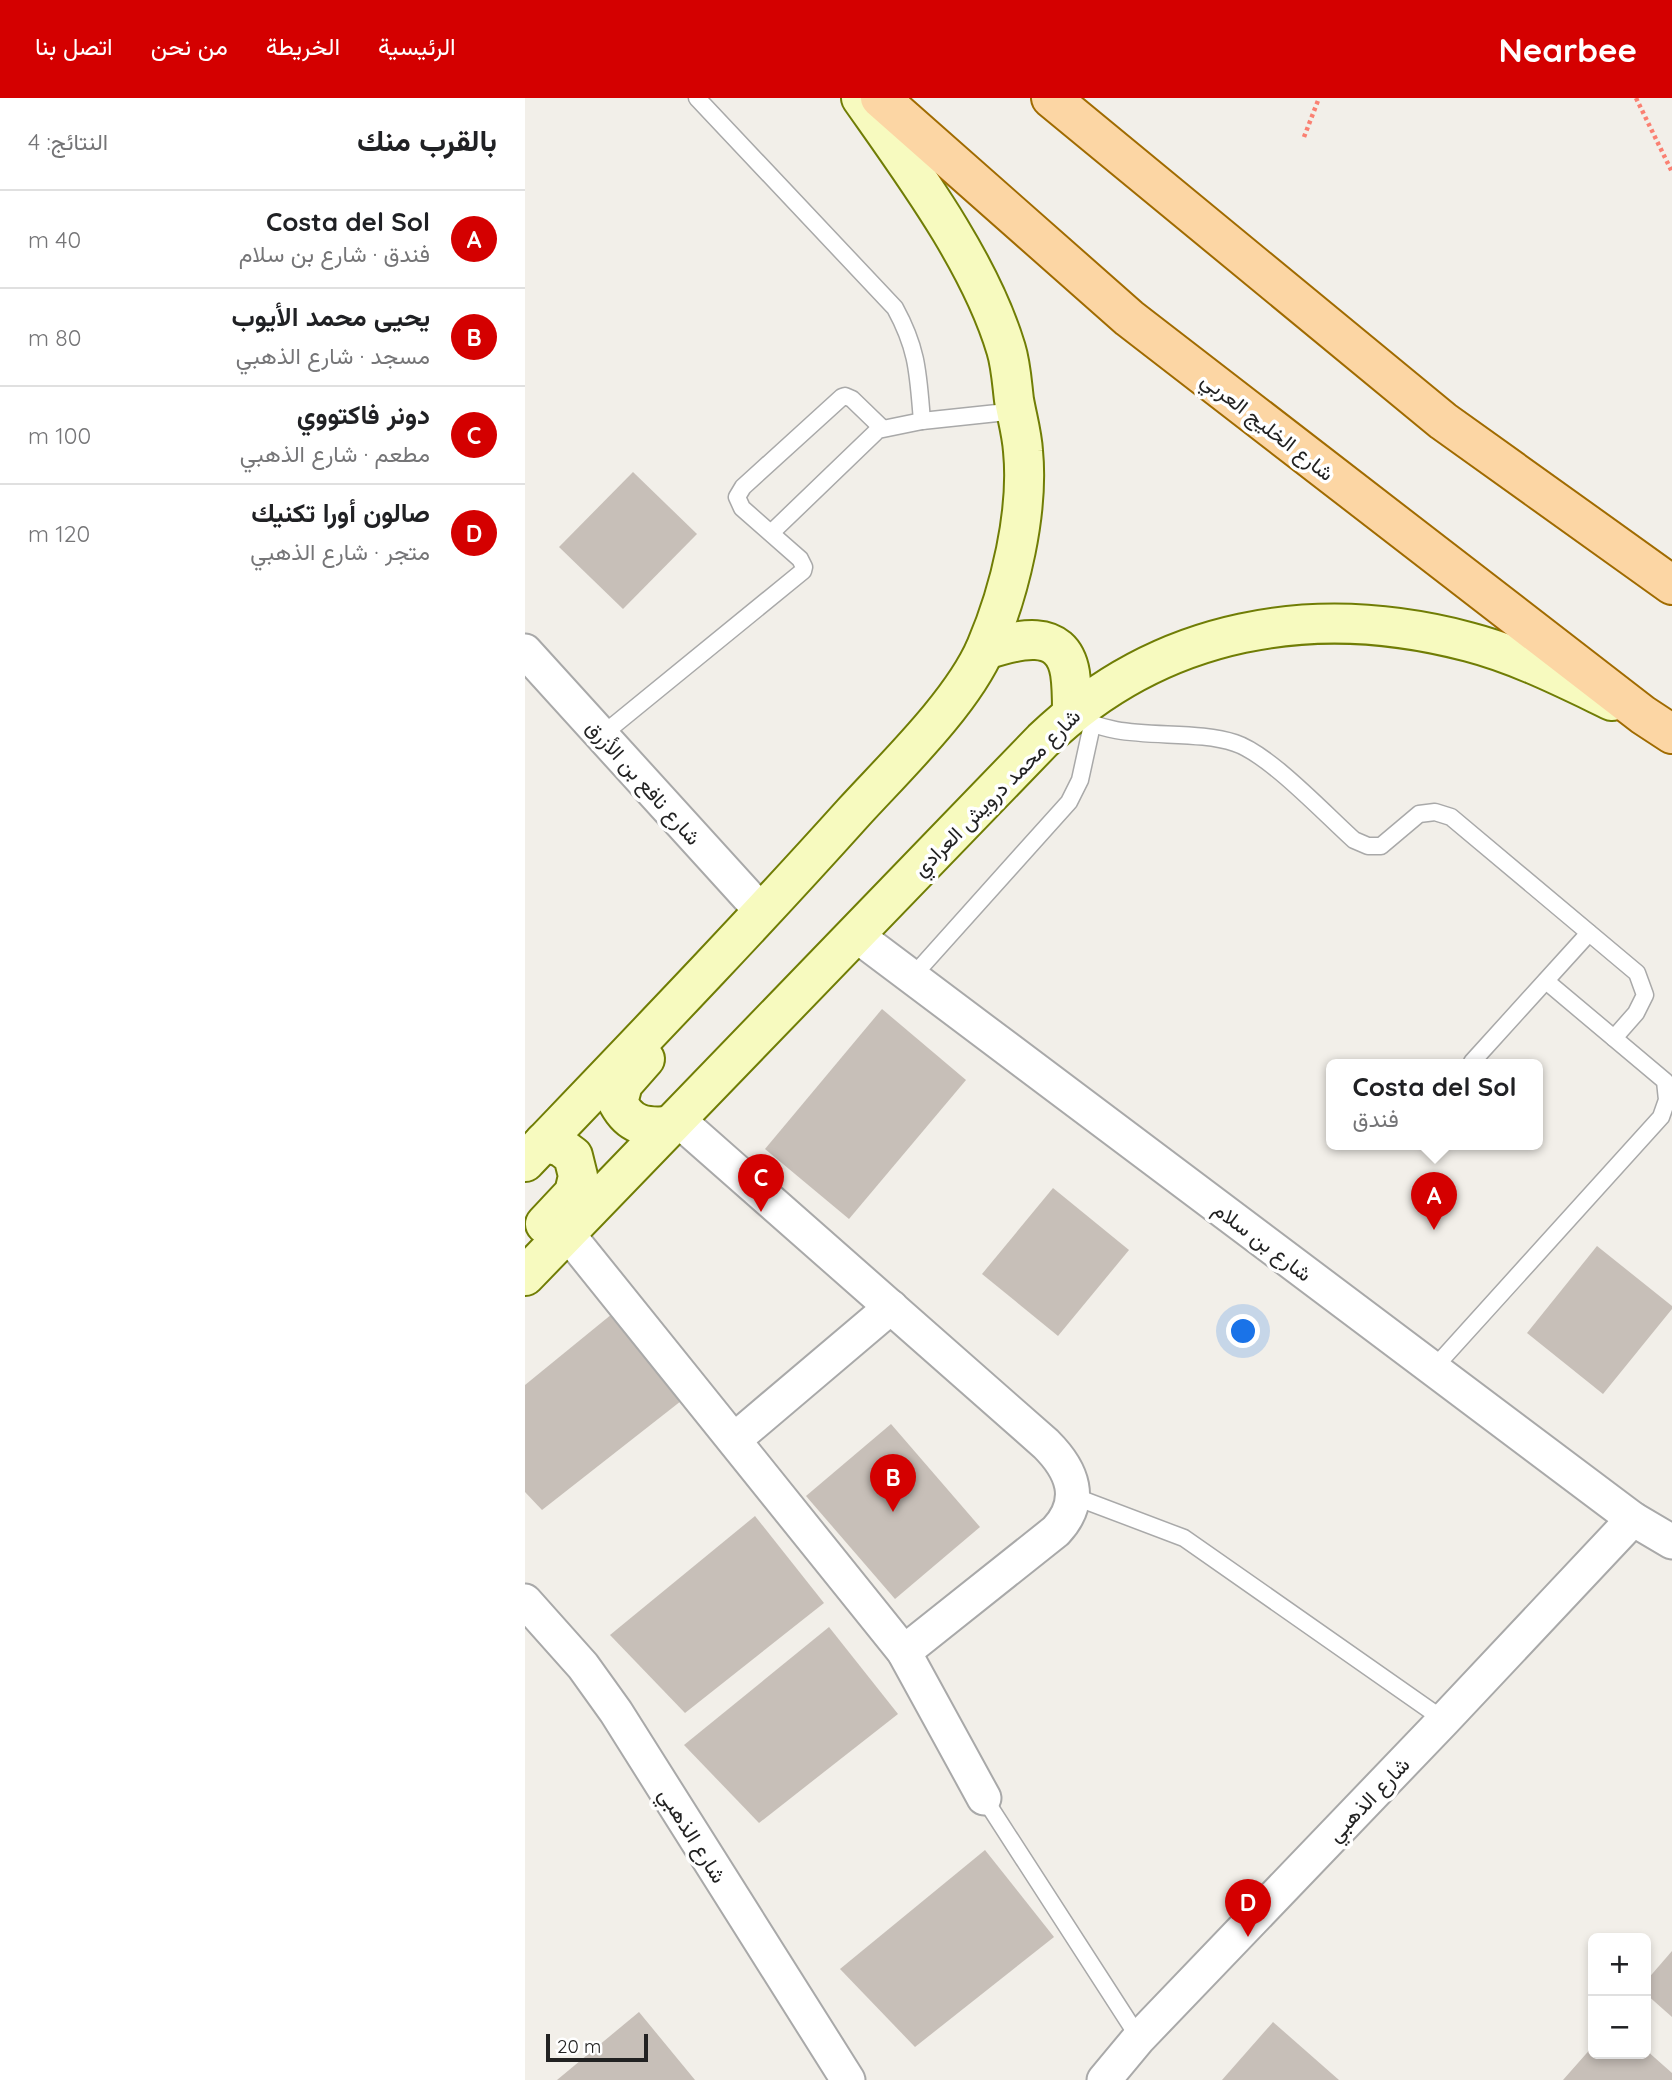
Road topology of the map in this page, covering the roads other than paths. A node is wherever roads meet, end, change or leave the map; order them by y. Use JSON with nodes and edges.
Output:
{"nodes":[{"id":1,"x":697,"y":98,"type":"edge"},
{"id":2,"x":861,"y":98,"type":"edge"},
{"id":3,"x":880,"y":98,"type":"edge"},
{"id":4,"x":1051,"y":98,"type":"edge"},
{"id":5,"x":1016,"y":411,"type":"junction"},
{"id":6,"x":922,"y":421,"type":"junction"},
{"id":7,"x":882,"y":428,"type":"junction"},
{"id":8,"x":771,"y":533,"type":"junction"},
{"id":9,"x":1672,"y":585,"type":"edge"},
{"id":10,"x":985,"y":650,"type":"junction"},
{"id":11,"x":525,"y":651,"type":"edge"},
{"id":12,"x":1082,"y":718,"type":"junction"},
{"id":13,"x":1657,"y":725,"type":"edge"},
{"id":14,"x":601,"y":735,"type":"junction"},
{"id":15,"x":763,"y":913,"type":"junction"},
{"id":16,"x":1589,"y":933,"type":"junction"},
{"id":17,"x":856,"y":935,"type":"junction"},
{"id":18,"x":718,"y":959,"type":"junction"},
{"id":19,"x":912,"y":977,"type":"junction"},
{"id":20,"x":1546,"y":981,"type":"junction"},
{"id":21,"x":1614,"y":1038,"type":"junction"},
{"id":22,"x":1475,"y":1059,"type":"edge"},
{"id":23,"x":672,"y":1122,"type":"junction"},
{"id":24,"x":535,"y":1152,"type":"edge"},
{"id":25,"x":567,"y":1233,"type":"junction"},
{"id":26,"x":525,"y":1246,"type":"edge"},
{"id":27,"x":525,"y":1276,"type":"edge"},
{"id":28,"x":891,"y":1307,"type":"junction"},
{"id":29,"x":1433,"y":1369,"type":"junction"},
{"id":30,"x":734,"y":1440,"type":"junction"},
{"id":31,"x":1073,"y":1496,"type":"junction"},
{"id":32,"x":1633,"y":1519,"type":"junction"},
{"id":33,"x":1672,"y":1542,"type":"edge"},
{"id":34,"x":525,"y":1601,"type":"edge"},
{"id":35,"x":904,"y":1652,"type":"junction"},
{"id":36,"x":1444,"y":1720,"type":"junction"},
{"id":37,"x":984,"y":1798,"type":"joint"},
{"id":38,"x":1139,"y":2038,"type":"junction"},
{"id":39,"x":848,"y":2080,"type":"edge"},
{"id":40,"x":1104,"y":2080,"type":"edge"}],
"edges":[{"from":1,"to":6,"type":"lane"},
{"from":2,"to":5,"type":"street"},
{"from":3,"to":13,"type":"main road","name":"شارع الخليج العربي"},
{"from":4,"to":9,"type":"main road"},
{"from":5,"to":6,"type":"lane"},
{"from":5,"to":10,"type":"street"},
{"from":6,"to":7,"type":"lane"},
{"from":7,"to":8,"type":"lane"},
{"from":7,"to":8,"type":"lane"},
{"from":8,"to":14,"type":"lane"},
{"from":10,"to":12,"type":"street"},
{"from":10,"to":15,"type":"street"},
{"from":11,"to":14,"type":"street","name":"شارع نافع بن الأزرق"},
{"from":12,"to":13,"type":"street","name":"شارع محمد درويش العرادي"},
{"from":12,"to":16,"type":"lane"},
{"from":12,"to":17,"type":"street","name":"شارع محمد درويش العرادي"},
{"from":12,"to":19,"type":"lane"},
{"from":14,"to":15,"type":"street","name":"شارع نافع بن الأزرق"},
{"from":15,"to":18,"type":"street"},
{"from":16,"to":20,"type":"lane"},
{"from":16,"to":21,"type":"lane"},
{"from":17,"to":19,"type":"street","name":"شارع بن سلام"},
{"from":17,"to":23,"type":"street","name":"شارع محمد درويش العرادي"},
{"from":18,"to":23,"type":"street"},
{"from":18,"to":24,"type":"street"},
{"from":19,"to":29,"type":"street","name":"شارع بن سلام"},
{"from":20,"to":21,"type":"lane"},
{"from":20,"to":22,"type":"lane"},
{"from":21,"to":29,"type":"lane"},
{"from":23,"to":25,"type":"street","name":"شارع محمد درويش العرادي"},
{"from":23,"to":28,"type":"street"},
{"from":24,"to":26,"type":"street"},
{"from":25,"to":27,"type":"street","name":"شارع محمد درويش العرادي"},
{"from":25,"to":30,"type":"street"},
{"from":28,"to":30,"type":"street"},
{"from":28,"to":31,"type":"street"},
{"from":29,"to":32,"type":"street","name":"شارع بن سلام"},
{"from":30,"to":35,"type":"street"},
{"from":31,"to":35,"type":"street"},
{"from":31,"to":36,"type":"lane"},
{"from":32,"to":33,"type":"street","name":"شارع بن سلام"},
{"from":32,"to":36,"type":"street","name":"شارع الذهبي"},
{"from":34,"to":39,"type":"street","name":"شارع الذهبي"},
{"from":35,"to":37,"type":"street"},
{"from":36,"to":38,"type":"street","name":"شارع الذهبي"},
{"from":37,"to":38,"type":"lane"},
{"from":38,"to":40,"type":"street","name":"شارع الذهبي"}]}
